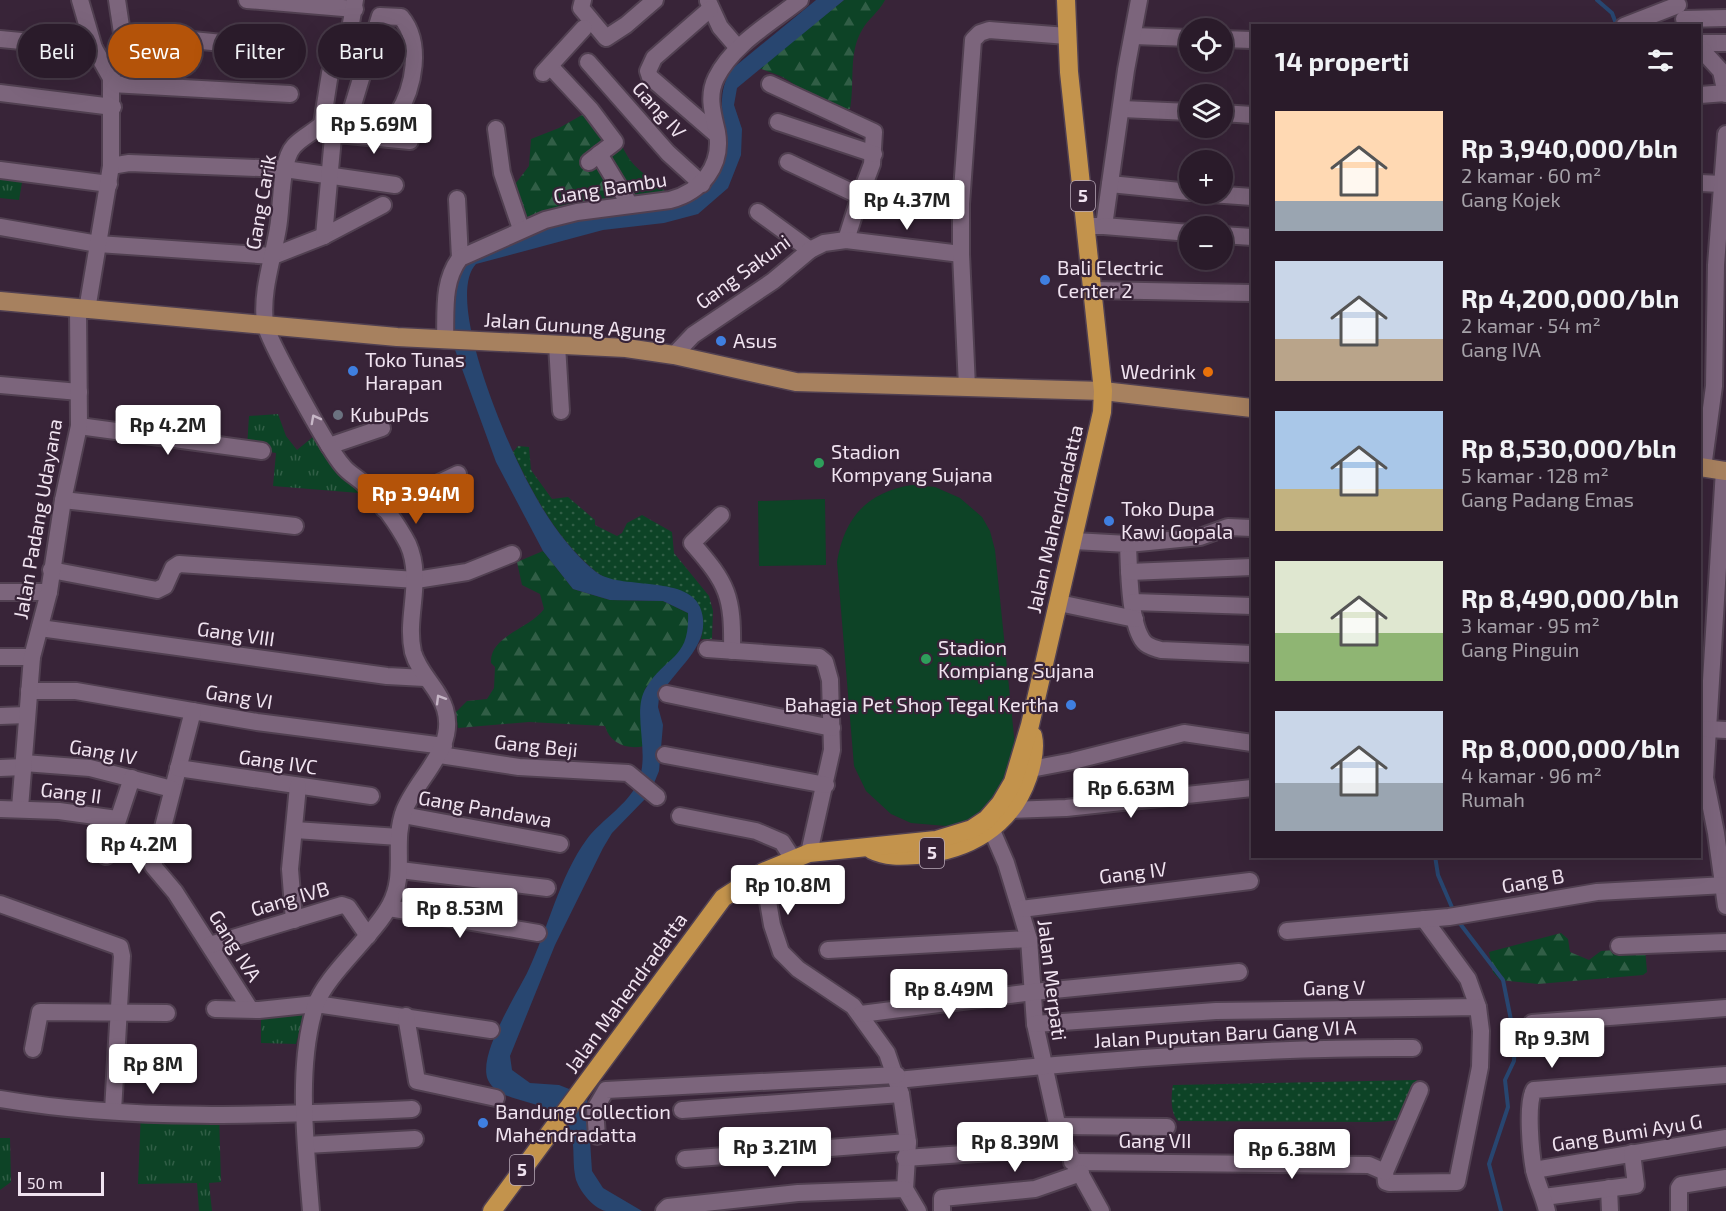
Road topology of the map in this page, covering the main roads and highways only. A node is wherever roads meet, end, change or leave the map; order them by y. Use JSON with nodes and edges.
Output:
{"nodes":[{"id":1,"x":1066,"y":0,"type":"edge"},
{"id":2,"x":0,"y":301,"type":"edge"},
{"id":3,"x":1103,"y":392,"type":"junction"},
{"id":4,"x":1251,"y":408,"type":"edge"},
{"id":5,"x":1701,"y":467,"type":"edge"},
{"id":6,"x":1725,"y":471,"type":"edge"},
{"id":7,"x":1030,"y":725,"type":"junction"},
{"id":8,"x":990,"y":824,"type":"junction"},
{"id":9,"x":492,"y":1211,"type":"edge"}],
"edges":[{"from":1,"to":3,"type":"highway","number":"5"},
{"from":2,"to":3,"type":"main road","name":"Jalan Gunung Agung"},
{"from":3,"to":4,"type":"main road","name":"Jalan Gunung Agung"},
{"from":3,"to":7,"type":"highway","name":"Jalan Mahendradatta","number":"5"},
{"from":5,"to":6,"type":"main road"},
{"from":7,"to":8,"type":"highway","name":"Jalan Mahendradatta","number":"5"},
{"from":7,"to":8,"type":"highway","name":"Jalan Mahendradatta","number":"5"},
{"from":8,"to":9,"type":"highway","name":"Jalan Mahendradatta","number":"5"}]}
